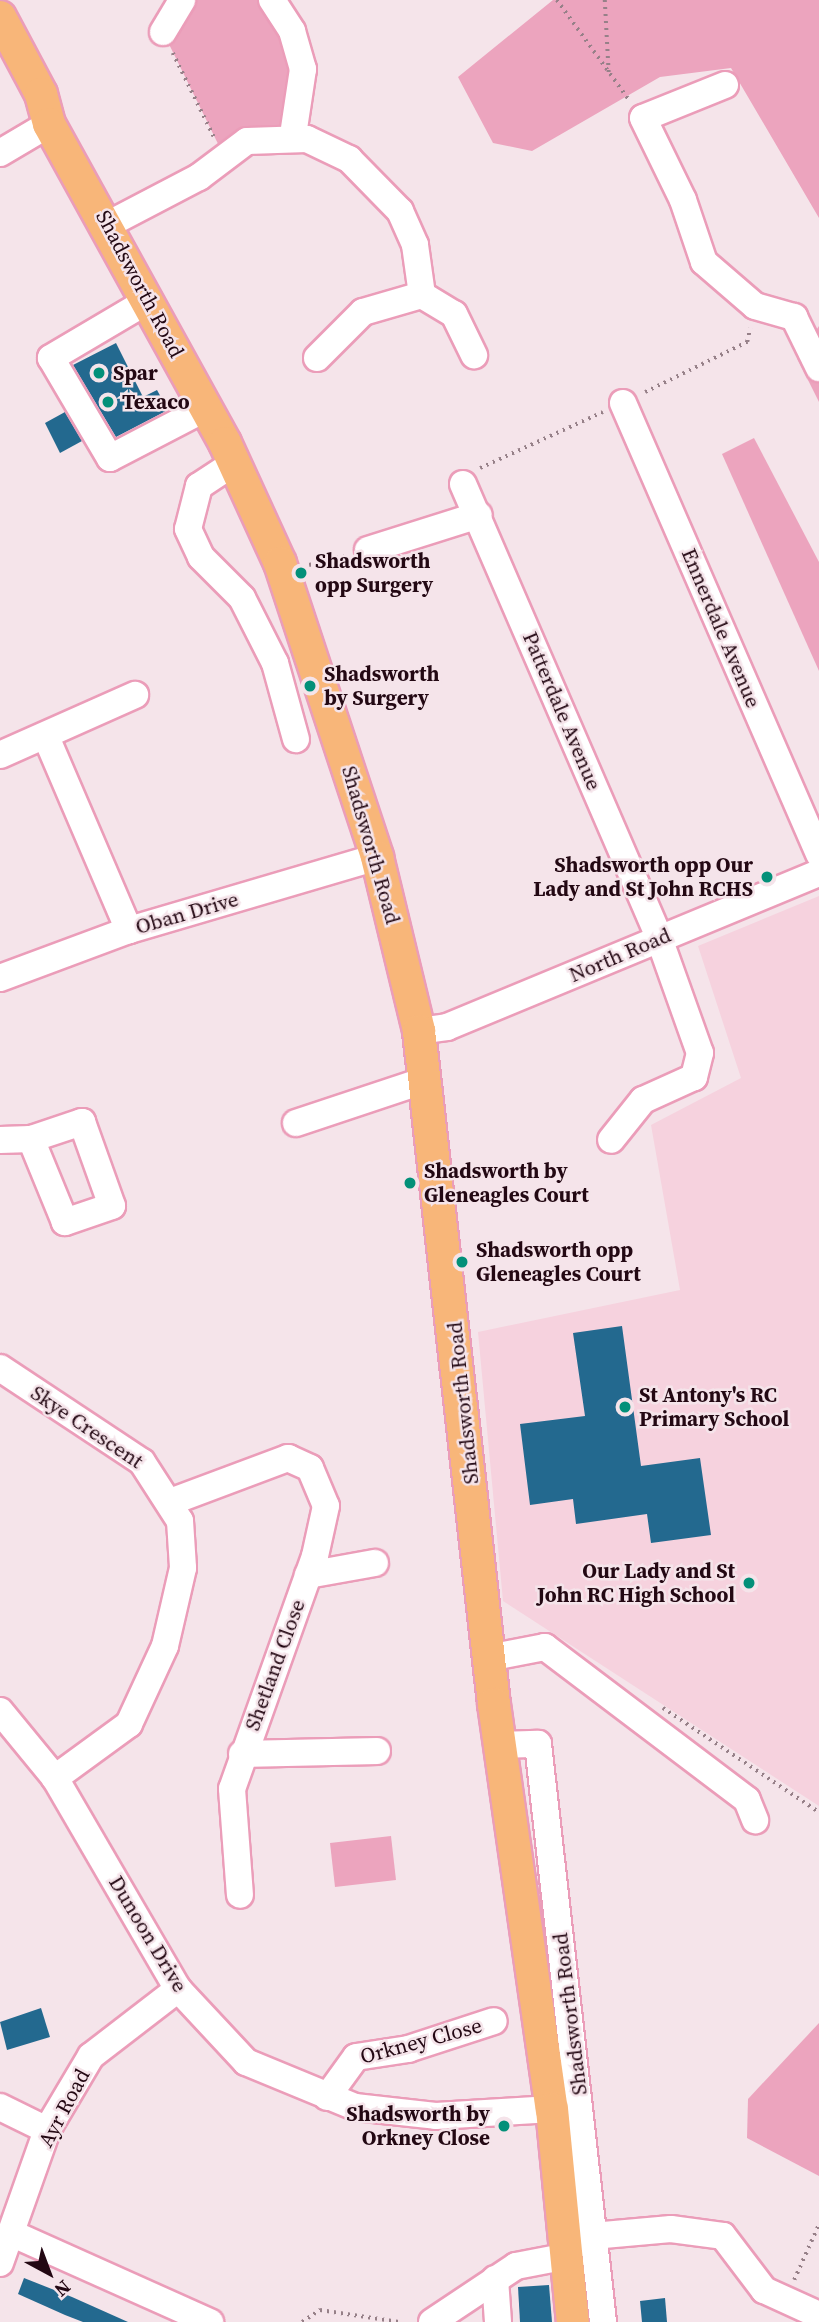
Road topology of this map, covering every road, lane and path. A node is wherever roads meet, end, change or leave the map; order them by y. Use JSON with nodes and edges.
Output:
{"nodes":[{"id":1,"x":182,"y":0,"type":"edge"},
{"id":2,"x":272,"y":0,"type":"edge"},
{"id":3,"x":557,"y":0,"type":"edge"},
{"id":4,"x":605,"y":0,"type":"edge"},
{"id":5,"x":0,"y":17,"type":"edge"},
{"id":6,"x":163,"y":32,"type":"joint"},
{"id":7,"x":609,"y":76,"type":"junction"},
{"id":8,"x":724,"y":85,"type":"dead end"},
{"id":9,"x":643,"y":118,"type":"junction"},
{"id":10,"x":49,"y":124,"type":"junction"},
{"id":11,"x":293,"y":135,"type":"junction"},
{"id":12,"x":0,"y":153,"type":"edge"},
{"id":13,"x":225,"y":158,"type":"junction"},
{"id":14,"x":109,"y":224,"type":"junction"},
{"id":15,"x":422,"y":295,"type":"junction"},
{"id":16,"x":149,"y":300,"type":"junction"},
{"id":17,"x":474,"y":355,"type":"dead end"},
{"id":18,"x":317,"y":358,"type":"dead end"},
{"id":19,"x":819,"y":368,"type":"edge"},
{"id":20,"x":623,"y":403,"type":"dead end"},
{"id":21,"x":206,"y":408,"type":"junction"},
{"id":22,"x":233,"y":463,"type":"junction"},
{"id":23,"x":463,"y":484,"type":"dead end"},
{"id":24,"x":479,"y":515,"type":"junction"},
{"id":25,"x":368,"y":550,"type":"joint"},
{"id":26,"x":280,"y":563,"type":"junction"},
{"id":27,"x":135,"y":695,"type":"dead end"},
{"id":28,"x":47,"y":739,"type":"junction"},
{"id":29,"x":296,"y":739,"type":"dead end"},
{"id":30,"x":0,"y":755,"type":"edge"},
{"id":31,"x":819,"y":854,"type":"edge"},
{"id":32,"x":377,"y":857,"type":"junction"},
{"id":33,"x":819,"y":873,"type":"edge"},
{"id":34,"x":129,"y":930,"type":"junction"},
{"id":35,"x":659,"y":939,"type":"junction"},
{"id":36,"x":0,"y":978,"type":"edge"},
{"id":37,"x":419,"y":1031,"type":"junction"},
{"id":38,"x":425,"y":1080,"type":"junction"},
{"id":39,"x":296,"y":1123,"type":"dead end"},
{"id":40,"x":31,"y":1139,"type":"dead end"},
{"id":41,"x":0,"y":1140,"type":"edge"},
{"id":42,"x":611,"y":1140,"type":"dead end"},
{"id":43,"x":0,"y":1368,"type":"edge"},
{"id":44,"x":173,"y":1501,"type":"junction"},
{"id":45,"x":375,"y":1563,"type":"dead end"},
{"id":46,"x":308,"y":1575,"type":"junction"},
{"id":47,"x":488,"y":1658,"type":"junction"},
{"id":48,"x":0,"y":1712,"type":"edge"},
{"id":49,"x":641,"y":1714,"type":"junction"},
{"id":50,"x":500,"y":1745,"type":"junction"},
{"id":51,"x":377,"y":1751,"type":"dead end"},
{"id":52,"x":242,"y":1754,"type":"junction"},
{"id":53,"x":55,"y":1778,"type":"junction"},
{"id":54,"x":819,"y":1812,"type":"edge"},
{"id":55,"x":755,"y":1820,"type":"dead end"},
{"id":56,"x":240,"y":1895,"type":"dead end"},
{"id":57,"x":178,"y":1989,"type":"junction"},
{"id":58,"x":494,"y":2021,"type":"dead end"},
{"id":59,"x":327,"y":2097,"type":"junction"},
{"id":60,"x":0,"y":2107,"type":"edge"},
{"id":61,"x":552,"y":2109,"type":"junction"},
{"id":62,"x":47,"y":2130,"type":"junction"},
{"id":63,"x":819,"y":2224,"type":"edge"},
{"id":64,"x":13,"y":2234,"type":"junction"},
{"id":65,"x":597,"y":2238,"type":"junction"},
{"id":66,"x":567,"y":2246,"type":"junction"},
{"id":67,"x":0,"y":2263,"type":"edge"},
{"id":68,"x":495,"y":2279,"type":"junction"},
{"id":69,"x":785,"y":2300,"type":"junction"},
{"id":70,"x":819,"y":2315,"type":"edge"},
{"id":71,"x":210,"y":2322,"type":"edge"},
{"id":72,"x":302,"y":2322,"type":"edge"},
{"id":73,"x":398,"y":2322,"type":"edge"},
{"id":74,"x":432,"y":2322,"type":"edge"},
{"id":75,"x":498,"y":2322,"type":"edge"},
{"id":76,"x":573,"y":2322,"type":"edge"},
{"id":77,"x":603,"y":2322,"type":"edge"}],
"edges":[{"from":1,"to":6,"type":"street"},
{"from":2,"to":11,"type":"street"},
{"from":3,"to":7,"type":"path"},
{"from":4,"to":7,"type":"path"},
{"from":5,"to":10,"type":"main road","name":"Shadsworth Road"},
{"from":6,"to":13,"type":"path"},
{"from":7,"to":9,"type":"path"},
{"from":8,"to":9,"type":"street"},
{"from":9,"to":19,"type":"street"},
{"from":10,"to":12,"type":"street"},
{"from":10,"to":14,"type":"main road","name":"Shadsworth Road"},
{"from":11,"to":13,"type":"street"},
{"from":11,"to":15,"type":"street"},
{"from":13,"to":14,"type":"street"},
{"from":14,"to":16,"type":"main road","name":"Shadsworth Road"},
{"from":15,"to":17,"type":"street"},
{"from":15,"to":18,"type":"street"},
{"from":16,"to":21,"type":"main road","name":"Shadsworth Road"},
{"from":16,"to":21,"type":"street"},
{"from":20,"to":31,"type":"street","name":"Ennerdale Avenue"},
{"from":21,"to":22,"type":"main road","name":"Shadsworth Road"},
{"from":22,"to":26,"type":"main road","name":"Shadsworth Road"},
{"from":22,"to":29,"type":"street"},
{"from":23,"to":24,"type":"street","name":"Patterdale Avenue"},
{"from":24,"to":25,"type":"street"},
{"from":24,"to":35,"type":"street","name":"Patterdale Avenue"},
{"from":25,"to":26,"type":"path"},
{"from":26,"to":32,"type":"main road","name":"Shadsworth Road"},
{"from":27,"to":28,"type":"street"},
{"from":28,"to":30,"type":"street"},
{"from":28,"to":34,"type":"street"},
{"from":32,"to":34,"type":"street","name":"Oban Drive"},
{"from":32,"to":37,"type":"main road","name":"Shadsworth Road"},
{"from":33,"to":35,"type":"street","name":"North Road"},
{"from":34,"to":36,"type":"street","name":"Oban Drive"},
{"from":35,"to":37,"type":"street","name":"North Road"},
{"from":35,"to":42,"type":"street","name":"Patterdale Avenue"},
{"from":37,"to":38,"type":"main road","name":"Shadsworth Road"},
{"from":38,"to":39,"type":"street"},
{"from":38,"to":47,"type":"main road","name":"Shadsworth Road"},
{"from":40,"to":41,"type":"street"},
{"from":43,"to":44,"type":"street","name":"Skye Crescent"},
{"from":44,"to":46,"type":"street","name":"Shetland Close"},
{"from":44,"to":53,"type":"street"},
{"from":45,"to":46,"type":"street","name":"Shetland Close"},
{"from":46,"to":52,"type":"street","name":"Shetland Close"},
{"from":47,"to":49,"type":"street"},
{"from":47,"to":50,"type":"main road","name":"Shadsworth Road"},
{"from":48,"to":53,"type":"street","name":"Dunoon Drive"},
{"from":49,"to":54,"type":"path"},
{"from":49,"to":55,"type":"street"},
{"from":50,"to":61,"type":"main road","name":"Shadsworth Road"},
{"from":50,"to":65,"type":"street","name":"Shadsworth Road"},
{"from":51,"to":52,"type":"street","name":"Shetland Close"},
{"from":52,"to":56,"type":"street","name":"Shetland Close"},
{"from":53,"to":57,"type":"street","name":"Dunoon Drive"},
{"from":57,"to":59,"type":"street","name":"Dunoon Drive"},
{"from":57,"to":62,"type":"street","name":"Ayr Road"},
{"from":58,"to":59,"type":"street","name":"Orkney Close"},
{"from":59,"to":61,"type":"street","name":"Dunoon Drive"},
{"from":60,"to":62,"type":"street"},
{"from":61,"to":66,"type":"main road","name":"Shadsworth Road"},
{"from":62,"to":64,"type":"street","name":"Ayr Road"},
{"from":63,"to":69,"type":"path"},
{"from":64,"to":67,"type":"street","name":"Ayr Road"},
{"from":64,"to":71,"type":"street"},
{"from":65,"to":66,"type":"street"},
{"from":65,"to":69,"type":"street"},
{"from":65,"to":77,"type":"street","name":"Shadsworth Road"},
{"from":66,"to":68,"type":"street"},
{"from":66,"to":76,"type":"main road","name":"Shadsworth Road"},
{"from":68,"to":74,"type":"street"},
{"from":68,"to":75,"type":"street"},
{"from":69,"to":70,"type":"street"},
{"from":72,"to":73,"type":"path"}]}
